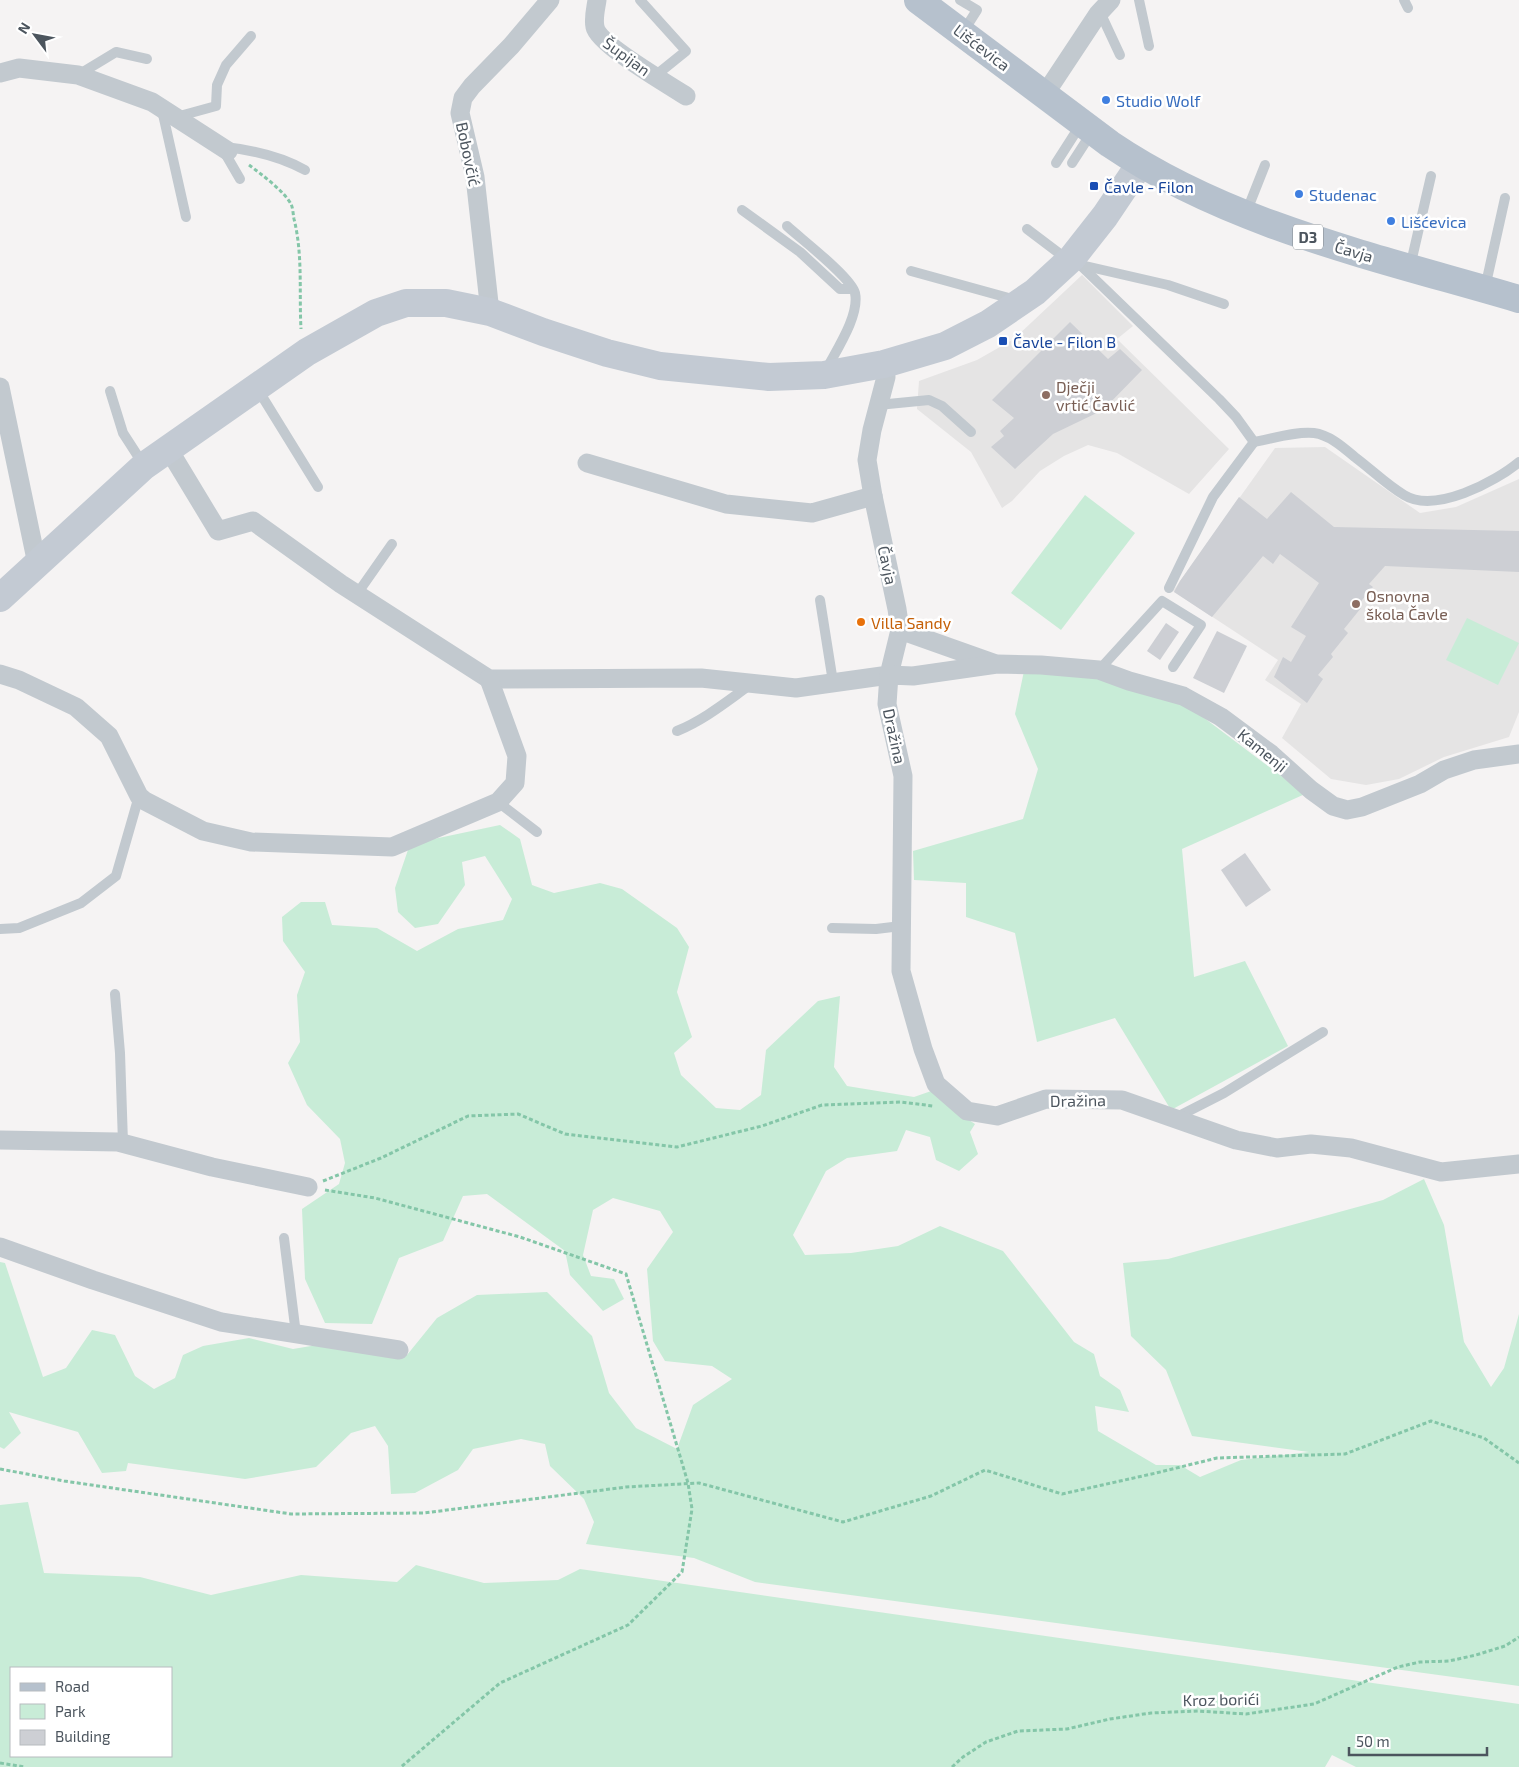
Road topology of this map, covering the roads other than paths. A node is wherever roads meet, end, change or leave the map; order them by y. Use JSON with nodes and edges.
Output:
{"nodes":[{"id":1,"x":550,"y":0,"type":"edge"},
{"id":2,"x":597,"y":0,"type":"edge"},
{"id":3,"x":640,"y":0,"type":"edge"},
{"id":4,"x":918,"y":0,"type":"edge"},
{"id":5,"x":960,"y":0,"type":"edge"},
{"id":6,"x":1139,"y":0,"type":"edge"},
{"id":7,"x":1106,"y":6,"type":"edge"},
{"id":8,"x":962,"y":33,"type":"junction"},
{"id":9,"x":250,"y":36,"type":"dead end"},
{"id":10,"x":1149,"y":46,"type":"dead end"},
{"id":11,"x":1120,"y":55,"type":"dead end"},
{"id":12,"x":147,"y":59,"type":"dead end"},
{"id":13,"x":0,"y":73,"type":"edge"},
{"id":14,"x":78,"y":75,"type":"junction"},
{"id":15,"x":655,"y":76,"type":"junction"},
{"id":16,"x":1045,"y":94,"type":"junction"},
{"id":17,"x":686,"y":96,"type":"dead end"},
{"id":18,"x":169,"y":112,"type":"junction"},
{"id":19,"x":1087,"y":127,"type":"junction"},
{"id":20,"x":225,"y":149,"type":"junction"},
{"id":21,"x":1056,"y":163,"type":"dead end"},
{"id":22,"x":1072,"y":163,"type":"dead end"},
{"id":23,"x":1140,"y":164,"type":"junction"},
{"id":24,"x":1265,"y":165,"type":"dead end"},
{"id":25,"x":305,"y":170,"type":"dead end"},
{"id":26,"x":1431,"y":176,"type":"dead end"},
{"id":27,"x":240,"y":179,"type":"dead end"},
{"id":28,"x":1505,"y":198,"type":"dead end"},
{"id":29,"x":742,"y":210,"type":"dead end"},
{"id":30,"x":1246,"y":214,"type":"junction"},
{"id":31,"x":186,"y":217,"type":"dead end"},
{"id":32,"x":787,"y":226,"type":"dead end"},
{"id":33,"x":1027,"y":229,"type":"dead end"},
{"id":34,"x":1074,"y":261,"type":"junction"},
{"id":35,"x":1410,"y":267,"type":"junction"},
{"id":36,"x":911,"y":272,"type":"dead end"},
{"id":37,"x":852,"y":289,"type":"junction"},
{"id":38,"x":1485,"y":289,"type":"junction"},
{"id":39,"x":1519,"y":299,"type":"edge"},
{"id":40,"x":1022,"y":301,"type":"junction"},
{"id":41,"x":1224,"y":304,"type":"dead end"},
{"id":42,"x":490,"y":312,"type":"junction"},
{"id":43,"x":884,"y":364,"type":"junction"},
{"id":44,"x":824,"y":375,"type":"junction"},
{"id":45,"x":0,"y":387,"type":"edge"},
{"id":46,"x":257,"y":387,"type":"junction"},
{"id":47,"x":110,"y":391,"type":"dead end"},
{"id":48,"x":878,"y":406,"type":"junction"},
{"id":49,"x":971,"y":432,"type":"dead end"},
{"id":50,"x":1254,"y":442,"type":"junction"},
{"id":51,"x":169,"y":450,"type":"junction"},
{"id":52,"x":1519,"y":462,"type":"edge"},
{"id":53,"x":587,"y":463,"type":"dead end"},
{"id":54,"x":144,"y":466,"type":"junction"},
{"id":55,"x":318,"y":487,"type":"dead end"},
{"id":56,"x":873,"y":496,"type":"junction"},
{"id":57,"x":392,"y":544,"type":"dead end"},
{"id":58,"x":37,"y":564,"type":"junction"},
{"id":59,"x":1169,"y":588,"type":"dead end"},
{"id":60,"x":358,"y":594,"type":"junction"},
{"id":61,"x":0,"y":598,"type":"edge"},
{"id":62,"x":820,"y":600,"type":"dead end"},
{"id":63,"x":900,"y":630,"type":"junction"},
{"id":64,"x":996,"y":664,"type":"junction"},
{"id":65,"x":1173,"y":667,"type":"dead end"},
{"id":66,"x":1099,"y":670,"type":"junction"},
{"id":67,"x":0,"y":674,"type":"edge"},
{"id":68,"x":889,"y":674,"type":"junction"},
{"id":69,"x":489,"y":679,"type":"junction"},
{"id":70,"x":833,"y":682,"type":"junction"},
{"id":71,"x":752,"y":683,"type":"junction"},
{"id":72,"x":677,"y":730,"type":"dead end"},
{"id":73,"x":1519,"y":754,"type":"edge"},
{"id":74,"x":139,"y":796,"type":"junction"},
{"id":75,"x":498,"y":802,"type":"junction"},
{"id":76,"x":537,"y":832,"type":"dead end"},
{"id":77,"x":901,"y":926,"type":"junction"},
{"id":78,"x":832,"y":928,"type":"dead end"},
{"id":79,"x":0,"y":929,"type":"edge"},
{"id":80,"x":115,"y":994,"type":"dead end"},
{"id":81,"x":1323,"y":1032,"type":"dead end"},
{"id":82,"x":1174,"y":1118,"type":"junction"},
{"id":83,"x":0,"y":1140,"type":"edge"},
{"id":84,"x":123,"y":1143,"type":"junction"},
{"id":85,"x":1519,"y":1164,"type":"edge"},
{"id":86,"x":308,"y":1187,"type":"road end"},
{"id":87,"x":284,"y":1238,"type":"dead end"},
{"id":88,"x":0,"y":1247,"type":"edge"},
{"id":89,"x":296,"y":1334,"type":"junction"},
{"id":90,"x":399,"y":1350,"type":"dead end"}],
"edges":[{"from":1,"to":42,"type":"street","name":"Bobovčić"},
{"from":2,"to":15,"type":"street","name":"Šupijan"},
{"from":3,"to":15,"type":"lane"},
{"from":4,"to":8,"type":"main road","name":"Lišćevica","number":"D3"},
{"from":5,"to":8,"type":"lane"},
{"from":6,"to":10,"type":"lane"},
{"from":7,"to":11,"type":"lane"},
{"from":7,"to":16,"type":"street"},
{"from":8,"to":16,"type":"main road","name":"Lišćevica","number":"D3"},
{"from":9,"to":18,"type":"lane"},
{"from":12,"to":14,"type":"lane"},
{"from":13,"to":14,"type":"street"},
{"from":14,"to":18,"type":"street"},
{"from":15,"to":17,"type":"street","name":"Šupijan"},
{"from":16,"to":19,"type":"main road","name":"Čavja","number":"D3"},
{"from":18,"to":20,"type":"street"},
{"from":18,"to":31,"type":"lane"},
{"from":19,"to":21,"type":"lane"},
{"from":19,"to":22,"type":"lane"},
{"from":19,"to":23,"type":"main road","name":"Čavja","number":"D3"},
{"from":20,"to":25,"type":"lane"},
{"from":20,"to":27,"type":"lane"},
{"from":23,"to":30,"type":"main road","name":"Čavja","number":"D3"},
{"from":23,"to":34,"type":"main road"},
{"from":24,"to":30,"type":"lane"},
{"from":26,"to":35,"type":"lane"},
{"from":28,"to":38,"type":"lane"},
{"from":29,"to":37,"type":"lane"},
{"from":30,"to":35,"type":"main road","name":"Čavja","number":"D3"},
{"from":32,"to":37,"type":"lane"},
{"from":33,"to":34,"type":"lane"},
{"from":34,"to":40,"type":"main road"},
{"from":34,"to":41,"type":"lane"},
{"from":34,"to":50,"type":"lane"},
{"from":35,"to":38,"type":"main road","name":"Čavja","number":"D3"},
{"from":36,"to":40,"type":"lane"},
{"from":37,"to":44,"type":"lane"},
{"from":38,"to":39,"type":"main road","name":"Čavja","number":"D3"},
{"from":40,"to":43,"type":"main road"},
{"from":42,"to":44,"type":"main road"},
{"from":42,"to":46,"type":"main road"},
{"from":43,"to":44,"type":"main road"},
{"from":43,"to":48,"type":"street","name":"Čavja"},
{"from":45,"to":58,"type":"street"},
{"from":46,"to":51,"type":"main road"},
{"from":46,"to":55,"type":"lane"},
{"from":47,"to":54,"type":"lane"},
{"from":48,"to":49,"type":"lane"},
{"from":48,"to":56,"type":"street","name":"Čavja"},
{"from":50,"to":52,"type":"lane"},
{"from":50,"to":59,"type":"lane"},
{"from":51,"to":54,"type":"main road"},
{"from":51,"to":60,"type":"street"},
{"from":53,"to":56,"type":"street"},
{"from":54,"to":58,"type":"main road"},
{"from":56,"to":63,"type":"street","name":"Čavja"},
{"from":57,"to":60,"type":"lane"},
{"from":58,"to":61,"type":"main road"},
{"from":60,"to":69,"type":"street"},
{"from":62,"to":70,"type":"lane"},
{"from":63,"to":64,"type":"street","name":"Kamenji"},
{"from":63,"to":68,"type":"street","name":"Čavja"},
{"from":64,"to":66,"type":"street","name":"Kamenji"},
{"from":64,"to":68,"type":"street","name":"Kamenji"},
{"from":65,"to":66,"type":"lane"},
{"from":66,"to":73,"type":"street","name":"Kamenji"},
{"from":67,"to":74,"type":"street"},
{"from":68,"to":70,"type":"street"},
{"from":68,"to":77,"type":"street","name":"Dražina"},
{"from":69,"to":71,"type":"street"},
{"from":69,"to":75,"type":"street"},
{"from":70,"to":71,"type":"street"},
{"from":71,"to":72,"type":"lane"},
{"from":74,"to":75,"type":"street"},
{"from":74,"to":79,"type":"lane"},
{"from":75,"to":76,"type":"lane"},
{"from":77,"to":78,"type":"lane"},
{"from":77,"to":82,"type":"street","name":"Dražina"},
{"from":80,"to":84,"type":"lane"},
{"from":81,"to":82,"type":"lane"},
{"from":82,"to":85,"type":"street","name":"Dražina"},
{"from":83,"to":84,"type":"street"},
{"from":84,"to":86,"type":"street"},
{"from":87,"to":89,"type":"lane"},
{"from":88,"to":89,"type":"street"},
{"from":89,"to":90,"type":"street"}]}
